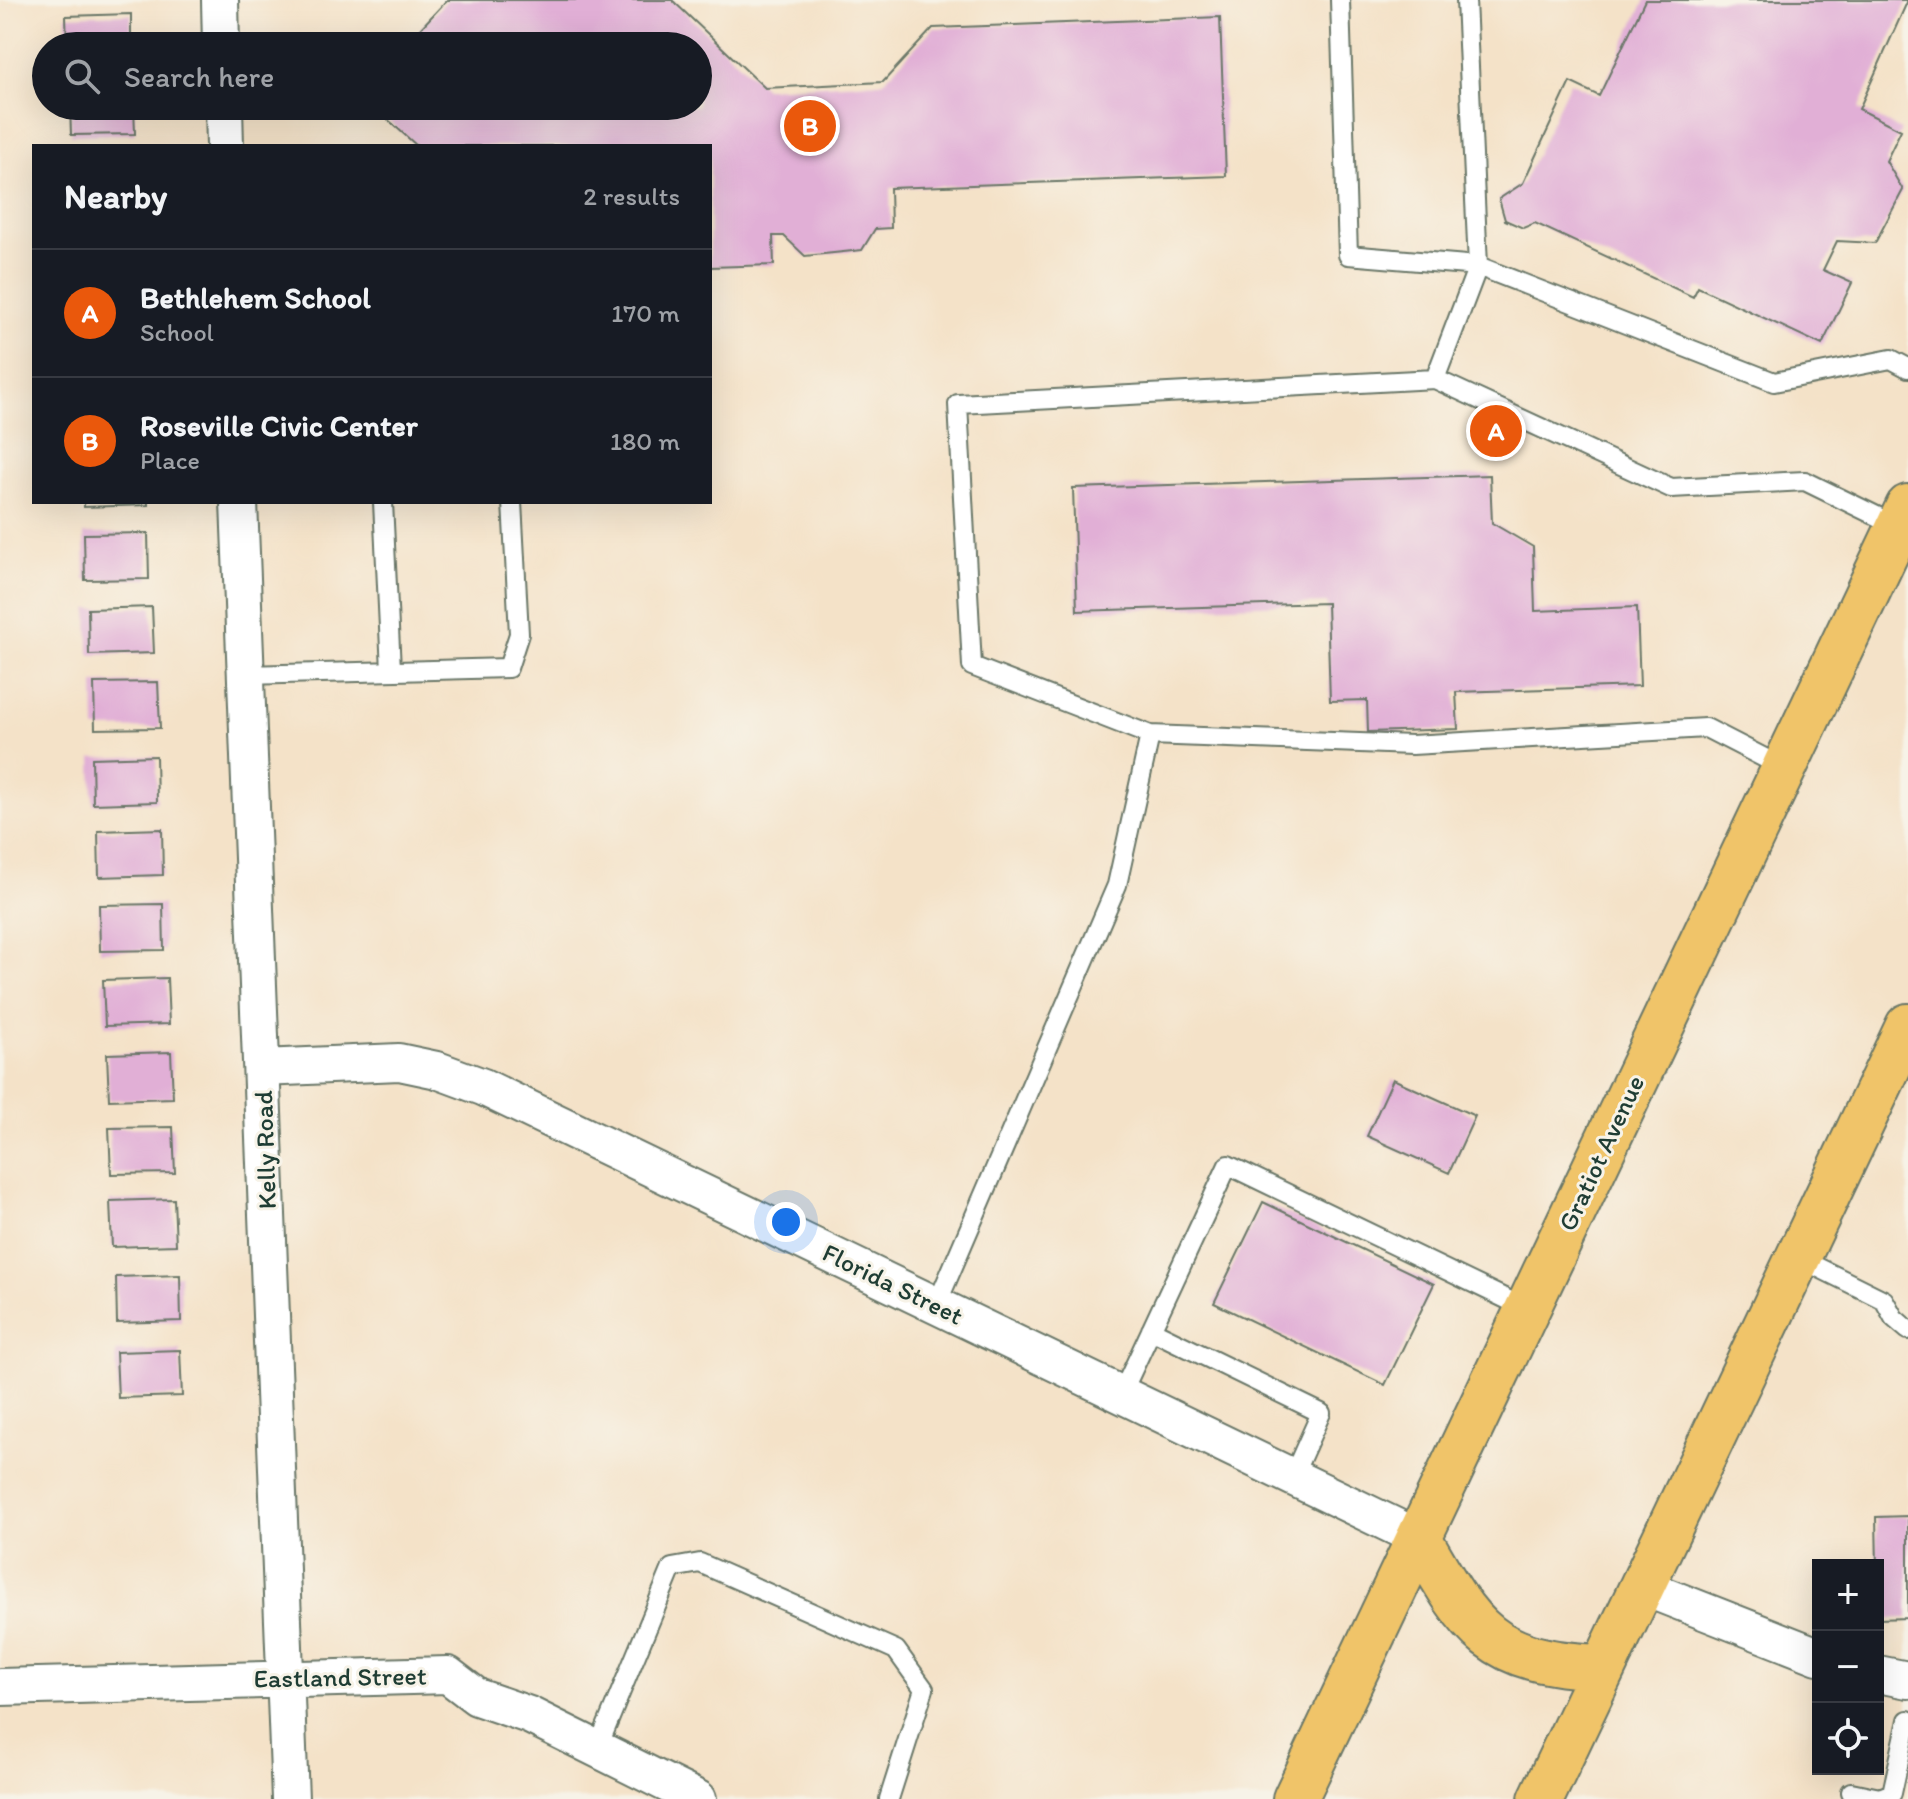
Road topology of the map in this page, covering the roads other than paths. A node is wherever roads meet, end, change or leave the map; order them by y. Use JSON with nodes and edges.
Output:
{"nodes":[{"id":1,"x":220,"y":0,"type":"edge"},
{"id":2,"x":1340,"y":0,"type":"edge"},
{"id":3,"x":1466,"y":0,"type":"edge"},
{"id":4,"x":221,"y":32,"type":"edge"},
{"id":5,"x":224,"y":120,"type":"edge"},
{"id":6,"x":225,"y":144,"type":"edge"},
{"id":7,"x":1478,"y":266,"type":"junction"},
{"id":8,"x":1908,"y":368,"type":"edge"},
{"id":9,"x":1435,"y":379,"type":"junction"},
{"id":10,"x":239,"y":504,"type":"edge"},
{"id":11,"x":383,"y":504,"type":"edge"},
{"id":12,"x":512,"y":504,"type":"edge"},
{"id":13,"x":1903,"y":517,"type":"edge"},
{"id":14,"x":391,"y":670,"type":"junction"},
{"id":15,"x":246,"y":675,"type":"junction"},
{"id":16,"x":1150,"y":735,"type":"junction"},
{"id":17,"x":1784,"y":768,"type":"junction"},
{"id":18,"x":1908,"y":1026,"type":"edge"},
{"id":19,"x":262,"y":1068,"type":"junction"},
{"id":20,"x":1897,"y":1081,"type":"edge"},
{"id":21,"x":1797,"y":1257,"type":"junction"},
{"id":22,"x":936,"y":1306,"type":"junction"},
{"id":23,"x":1527,"y":1309,"type":"junction"},
{"id":24,"x":1151,"y":1330,"type":"junction"},
{"id":25,"x":1908,"y":1330,"type":"edge"},
{"id":26,"x":1121,"y":1395,"type":"junction"},
{"id":27,"x":1292,"y":1478,"type":"junction"},
{"id":28,"x":1419,"y":1538,"type":"junction"},
{"id":29,"x":1640,"y":1586,"type":"junction"},
{"id":30,"x":1812,"y":1654,"type":"edge"},
{"id":31,"x":1602,"y":1667,"type":"junction"},
{"id":32,"x":1884,"y":1675,"type":"edge"},
{"id":33,"x":286,"y":1678,"type":"junction"},
{"id":34,"x":1908,"y":1680,"type":"edge"},
{"id":35,"x":0,"y":1687,"type":"edge"},
{"id":36,"x":1908,"y":1720,"type":"edge"},
{"id":37,"x":597,"y":1749,"type":"junction"},
{"id":38,"x":1851,"y":1792,"type":"dead end"},
{"id":39,"x":290,"y":1799,"type":"edge"},
{"id":40,"x":698,"y":1799,"type":"edge"},
{"id":41,"x":889,"y":1799,"type":"edge"},
{"id":42,"x":1295,"y":1799,"type":"edge"},
{"id":43,"x":1541,"y":1799,"type":"edge"}],
"edges":[{"from":1,"to":4,"type":"street"},
{"from":2,"to":7,"type":"lane"},
{"from":3,"to":7,"type":"lane"},
{"from":5,"to":6,"type":"street"},
{"from":7,"to":8,"type":"lane"},
{"from":7,"to":9,"type":"lane"},
{"from":9,"to":13,"type":"lane"},
{"from":9,"to":16,"type":"lane"},
{"from":10,"to":15,"type":"street","name":"Kelly Road"},
{"from":11,"to":14,"type":"lane"},
{"from":12,"to":14,"type":"lane"},
{"from":13,"to":17,"type":"main road","name":"Gratiot Avenue"},
{"from":14,"to":15,"type":"lane"},
{"from":15,"to":19,"type":"street","name":"Kelly Road"},
{"from":16,"to":17,"type":"lane"},
{"from":16,"to":22,"type":"lane"},
{"from":17,"to":23,"type":"main road","name":"Gratiot Avenue"},
{"from":18,"to":20,"type":"main road"},
{"from":19,"to":22,"type":"street","name":"Florida Street"},
{"from":19,"to":33,"type":"street","name":"Kelly Road"},
{"from":20,"to":21,"type":"main road"},
{"from":21,"to":25,"type":"lane"},
{"from":21,"to":29,"type":"main road"},
{"from":22,"to":26,"type":"street","name":"Florida Street"},
{"from":23,"to":24,"type":"lane"},
{"from":23,"to":28,"type":"main road","name":"Gratiot Avenue"},
{"from":24,"to":26,"type":"lane"},
{"from":24,"to":27,"type":"lane"},
{"from":26,"to":27,"type":"street","name":"Florida Street"},
{"from":27,"to":28,"type":"street","name":"Florida Street"},
{"from":28,"to":31,"type":"main road"},
{"from":28,"to":42,"type":"main road","name":"Gratiot Avenue"},
{"from":29,"to":30,"type":"street"},
{"from":29,"to":31,"type":"main road"},
{"from":31,"to":43,"type":"main road"},
{"from":32,"to":34,"type":"street"},
{"from":33,"to":35,"type":"street","name":"Eastland Street"},
{"from":33,"to":37,"type":"street","name":"Eastland Street"},
{"from":33,"to":39,"type":"street","name":"Kelly Road"},
{"from":36,"to":38,"type":"lane"},
{"from":37,"to":40,"type":"street","name":"Eastland Street"},
{"from":37,"to":41,"type":"lane"}]}
